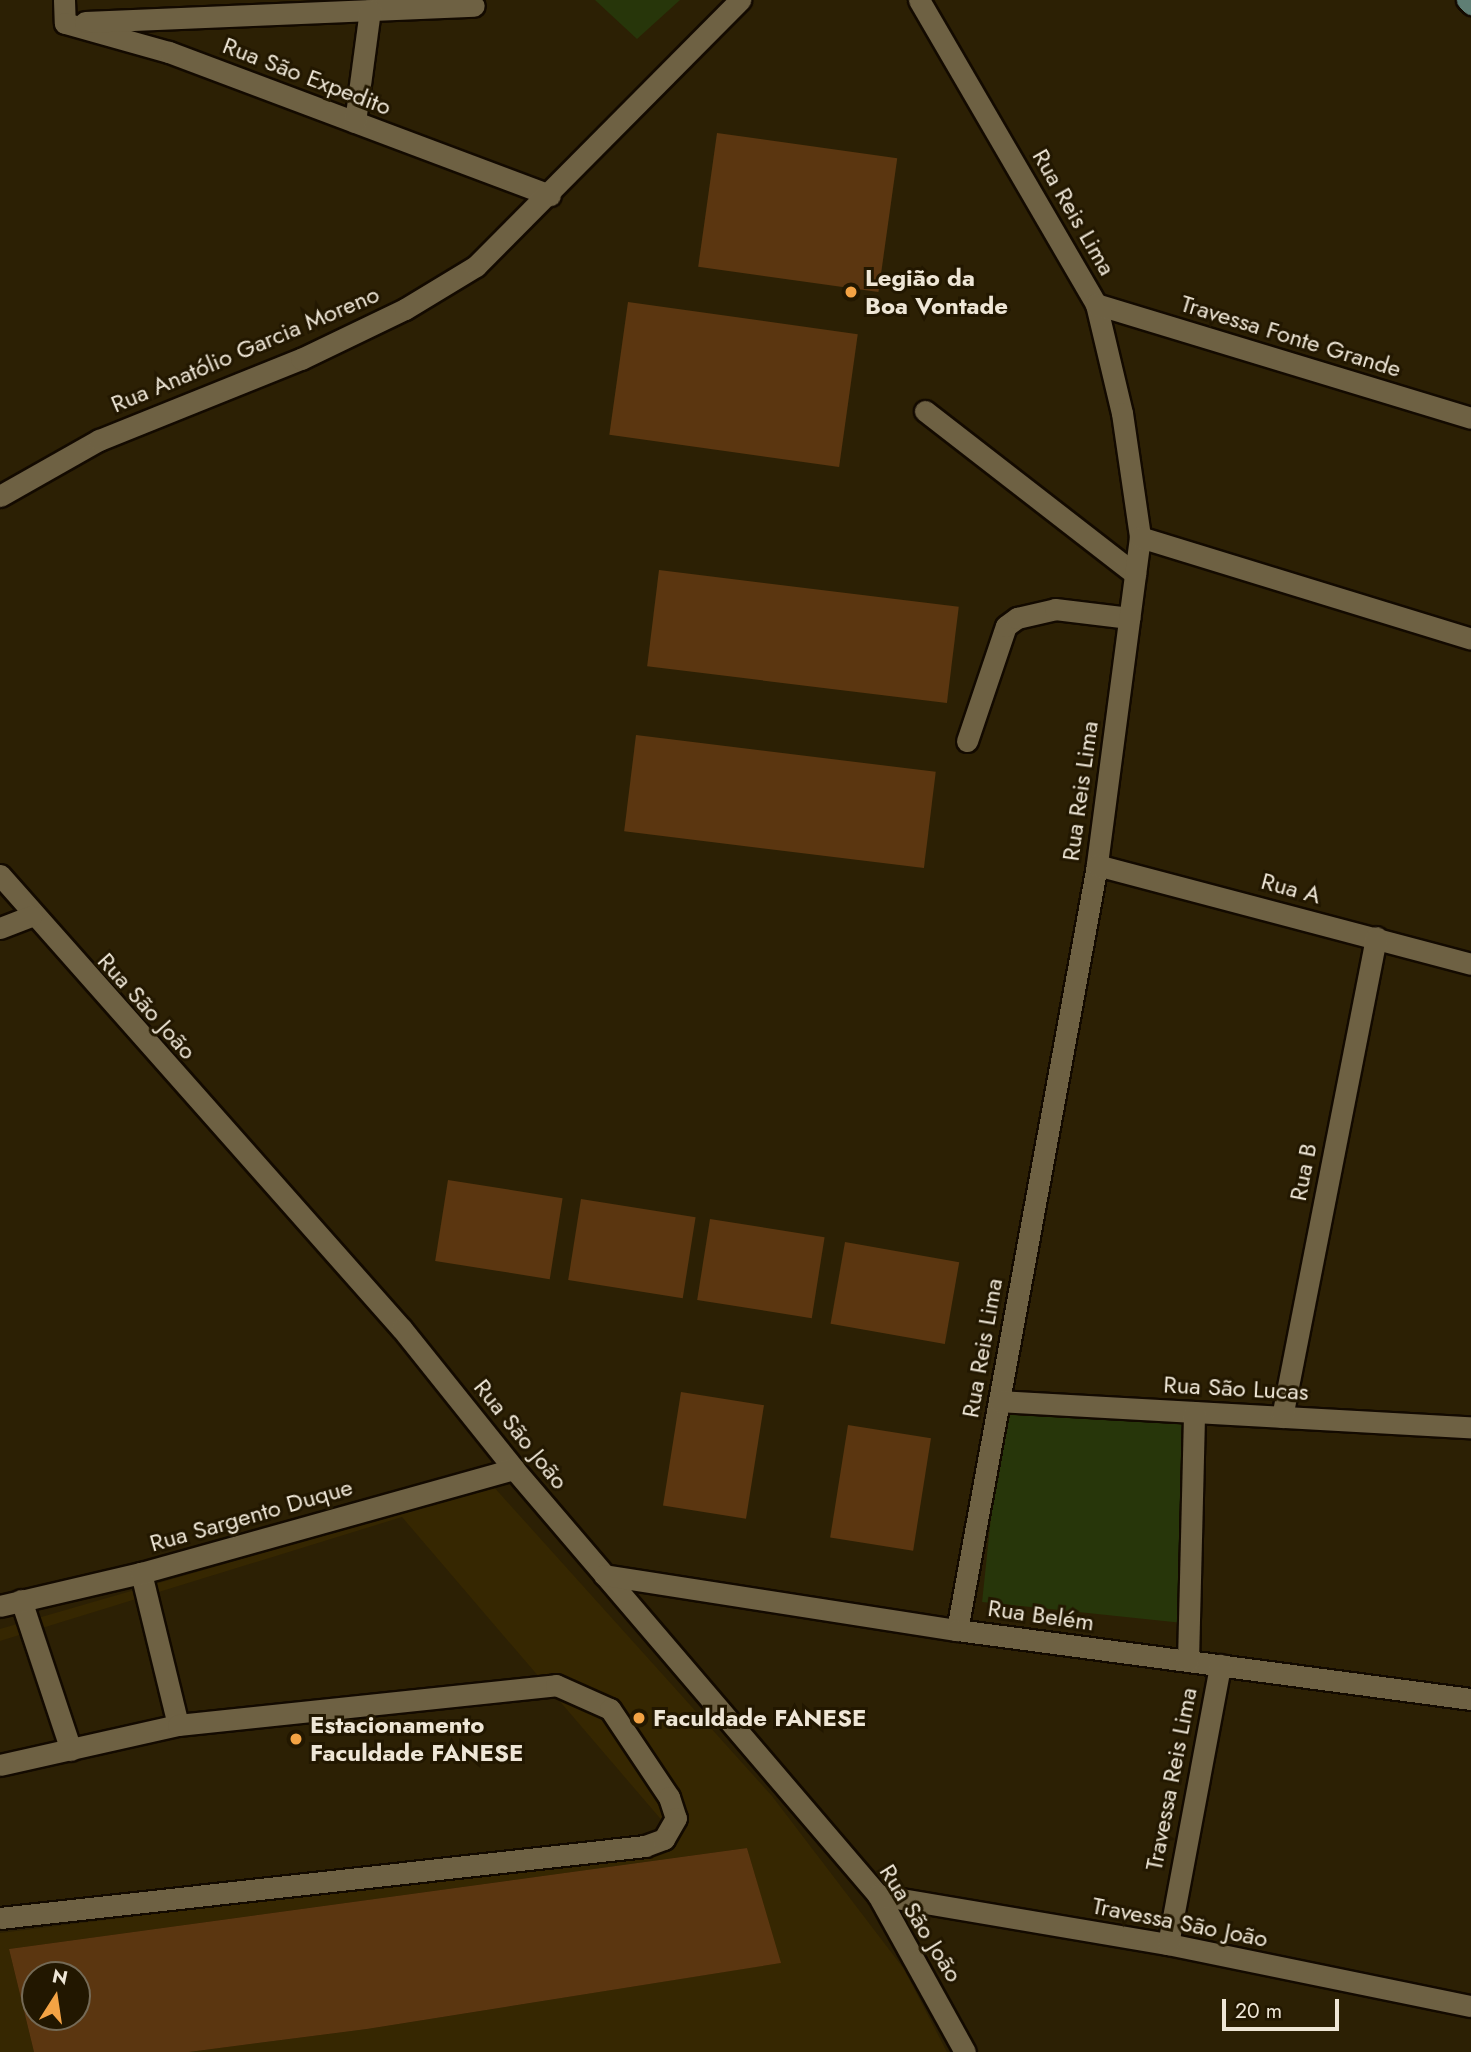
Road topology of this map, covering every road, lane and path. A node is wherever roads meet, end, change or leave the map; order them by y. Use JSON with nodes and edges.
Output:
{"nodes":[{"id":1,"x":64,"y":0,"type":"edge"},
{"id":2,"x":740,"y":0,"type":"edge"},
{"id":3,"x":919,"y":0,"type":"edge"},
{"id":4,"x":1467,"y":0,"type":"edge"},
{"id":5,"x":1471,"y":4,"type":"edge"},
{"id":6,"x":474,"y":6,"type":"dead end"},
{"id":7,"x":370,"y":10,"type":"junction"},
{"id":8,"x":65,"y":23,"type":"junction"},
{"id":9,"x":355,"y":122,"type":"junction"},
{"id":10,"x":550,"y":195,"type":"junction"},
{"id":11,"x":1096,"y":304,"type":"junction"},
{"id":12,"x":925,"y":411,"type":"dead end"},
{"id":13,"x":1471,"y":418,"type":"edge"},
{"id":14,"x":0,"y":496,"type":"edge"},
{"id":15,"x":1140,"y":537,"type":"junction"},
{"id":16,"x":1135,"y":574,"type":"junction"},
{"id":17,"x":1129,"y":618,"type":"junction"},
{"id":18,"x":1471,"y":639,"type":"edge"},
{"id":19,"x":967,"y":741,"type":"dead end"},
{"id":20,"x":1097,"y":865,"type":"junction"},
{"id":21,"x":0,"y":875,"type":"edge"},
{"id":22,"x":32,"y":916,"type":"junction"},
{"id":23,"x":0,"y":928,"type":"edge"},
{"id":24,"x":1376,"y":937,"type":"junction"},
{"id":25,"x":1471,"y":964,"type":"edge"},
{"id":26,"x":999,"y":1401,"type":"junction"},
{"id":27,"x":1194,"y":1412,"type":"junction"},
{"id":28,"x":1282,"y":1417,"type":"junction"},
{"id":29,"x":1471,"y":1427,"type":"edge"},
{"id":30,"x":514,"y":1469,"type":"junction"},
{"id":31,"x":141,"y":1573,"type":"junction"},
{"id":32,"x":604,"y":1575,"type":"junction"},
{"id":33,"x":21,"y":1600,"type":"junction"},
{"id":34,"x":0,"y":1606,"type":"edge"},
{"id":35,"x":957,"y":1630,"type":"junction"},
{"id":36,"x":1188,"y":1661,"type":"junction"},
{"id":37,"x":1220,"y":1665,"type":"junction"},
{"id":38,"x":1471,"y":1699,"type":"edge"},
{"id":39,"x":178,"y":1725,"type":"junction"},
{"id":40,"x":71,"y":1750,"type":"junction"},
{"id":41,"x":0,"y":1765,"type":"edge"},
{"id":42,"x":878,"y":1895,"type":"junction"},
{"id":43,"x":0,"y":1918,"type":"edge"},
{"id":44,"x":1167,"y":1944,"type":"junction"},
{"id":45,"x":1471,"y":2006,"type":"edge"},
{"id":46,"x":965,"y":2052,"type":"edge"}],
"edges":[{"from":1,"to":8,"type":"street"},
{"from":2,"to":10,"type":"street","name":"Rua Anatólio Garcia Moreno"},
{"from":3,"to":11,"type":"street","name":"Rua Reis Lima"},
{"from":4,"to":5,"type":"street"},
{"from":6,"to":7,"type":"street"},
{"from":7,"to":8,"type":"street"},
{"from":7,"to":9,"type":"street"},
{"from":8,"to":9,"type":"street","name":"Rua São Expedito"},
{"from":9,"to":10,"type":"street","name":"Rua São Expedito"},
{"from":10,"to":14,"type":"street","name":"Rua Anatólio Garcia Moreno"},
{"from":11,"to":13,"type":"street","name":"Travessa Fonte Grande"},
{"from":11,"to":15,"type":"street","name":"Rua Reis Lima"},
{"from":12,"to":16,"type":"street"},
{"from":15,"to":16,"type":"street","name":"Rua Reis Lima"},
{"from":15,"to":18,"type":"street"},
{"from":16,"to":17,"type":"street","name":"Rua Reis Lima"},
{"from":17,"to":19,"type":"street"},
{"from":17,"to":20,"type":"street","name":"Rua Reis Lima"},
{"from":20,"to":24,"type":"street","name":"Rua A"},
{"from":20,"to":26,"type":"street","name":"Rua Reis Lima"},
{"from":21,"to":22,"type":"street","name":"Rua São João"},
{"from":22,"to":23,"type":"street"},
{"from":22,"to":30,"type":"street","name":"Rua São João"},
{"from":24,"to":25,"type":"street","name":"Rua A"},
{"from":24,"to":28,"type":"street","name":"Rua B"},
{"from":26,"to":27,"type":"street","name":"Rua São Lucas"},
{"from":26,"to":35,"type":"street","name":"Rua Reis Lima"},
{"from":27,"to":28,"type":"street","name":"Rua São Lucas"},
{"from":27,"to":36,"type":"street"},
{"from":28,"to":29,"type":"street","name":"Rua São Lucas"},
{"from":30,"to":31,"type":"street","name":"Rua Sargento Duque"},
{"from":30,"to":32,"type":"street","name":"Rua São João"},
{"from":31,"to":33,"type":"street","name":"Rua Sargento Duque"},
{"from":31,"to":39,"type":"street"},
{"from":32,"to":35,"type":"street","name":"Rua Belém"},
{"from":32,"to":42,"type":"street","name":"Rua São João"},
{"from":33,"to":34,"type":"street","name":"Rua Sargento Duque"},
{"from":33,"to":40,"type":"street"},
{"from":35,"to":36,"type":"street","name":"Rua Belém"},
{"from":36,"to":37,"type":"street","name":"Rua Belém"},
{"from":37,"to":38,"type":"street","name":"Rua Belém"},
{"from":37,"to":44,"type":"street","name":"Travessa Reis Lima"},
{"from":39,"to":40,"type":"street"},
{"from":39,"to":43,"type":"street"},
{"from":40,"to":41,"type":"street"},
{"from":42,"to":44,"type":"street","name":"Travessa São João"},
{"from":42,"to":46,"type":"street","name":"Rua São João"},
{"from":44,"to":45,"type":"street","name":"Travessa São João"}]}
